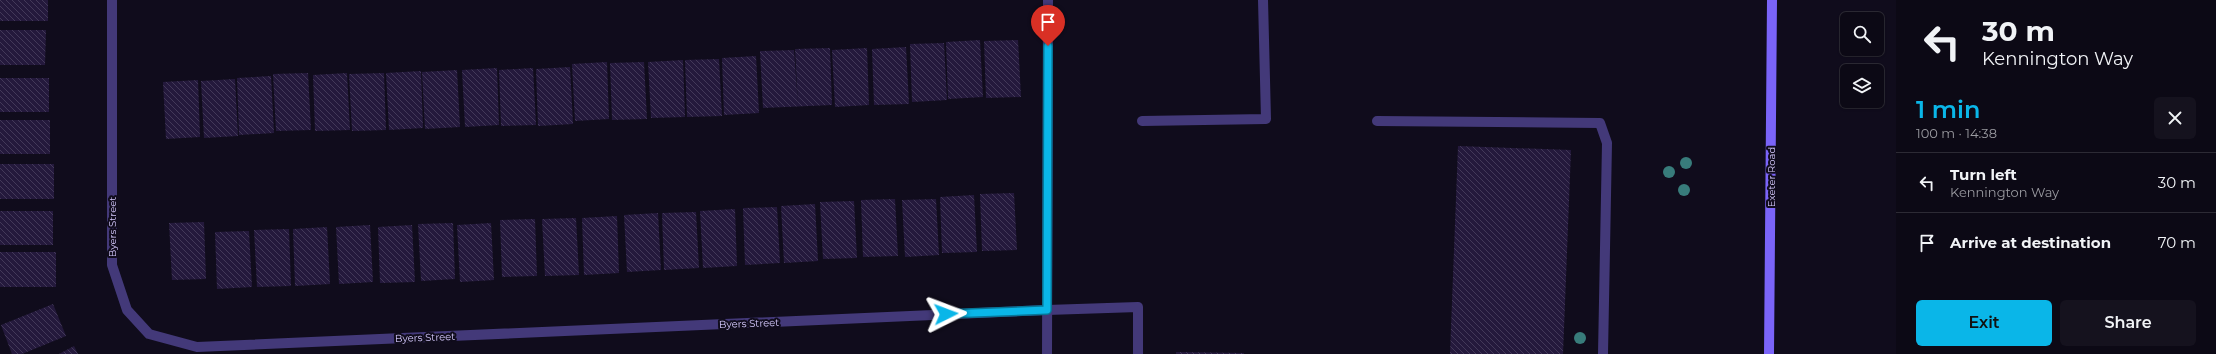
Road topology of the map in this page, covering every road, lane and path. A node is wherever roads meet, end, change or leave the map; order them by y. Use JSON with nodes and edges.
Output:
{"nodes":[{"id":1,"x":112,"y":0,"type":"edge"},
{"id":2,"x":1048,"y":0,"type":"edge"},
{"id":3,"x":1263,"y":0,"type":"edge"},
{"id":4,"x":1772,"y":0,"type":"edge"},
{"id":5,"x":1142,"y":121,"type":"dead end"},
{"id":6,"x":1377,"y":121,"type":"dead end"},
{"id":7,"x":1047,"y":310,"type":"junction"},
{"id":8,"x":1047,"y":354,"type":"edge"},
{"id":9,"x":1138,"y":354,"type":"edge"},
{"id":10,"x":1603,"y":354,"type":"edge"},
{"id":11,"x":1769,"y":354,"type":"edge"}],
"edges":[{"from":1,"to":7,"type":"street","name":"Byers Street"},
{"from":2,"to":7,"type":"street"},
{"from":3,"to":5,"type":"street"},
{"from":4,"to":11,"type":"main road","name":"Exeter Road"},
{"from":6,"to":10,"type":"street"},
{"from":7,"to":8,"type":"street"},
{"from":7,"to":9,"type":"street","name":"Byers Street"}]}
